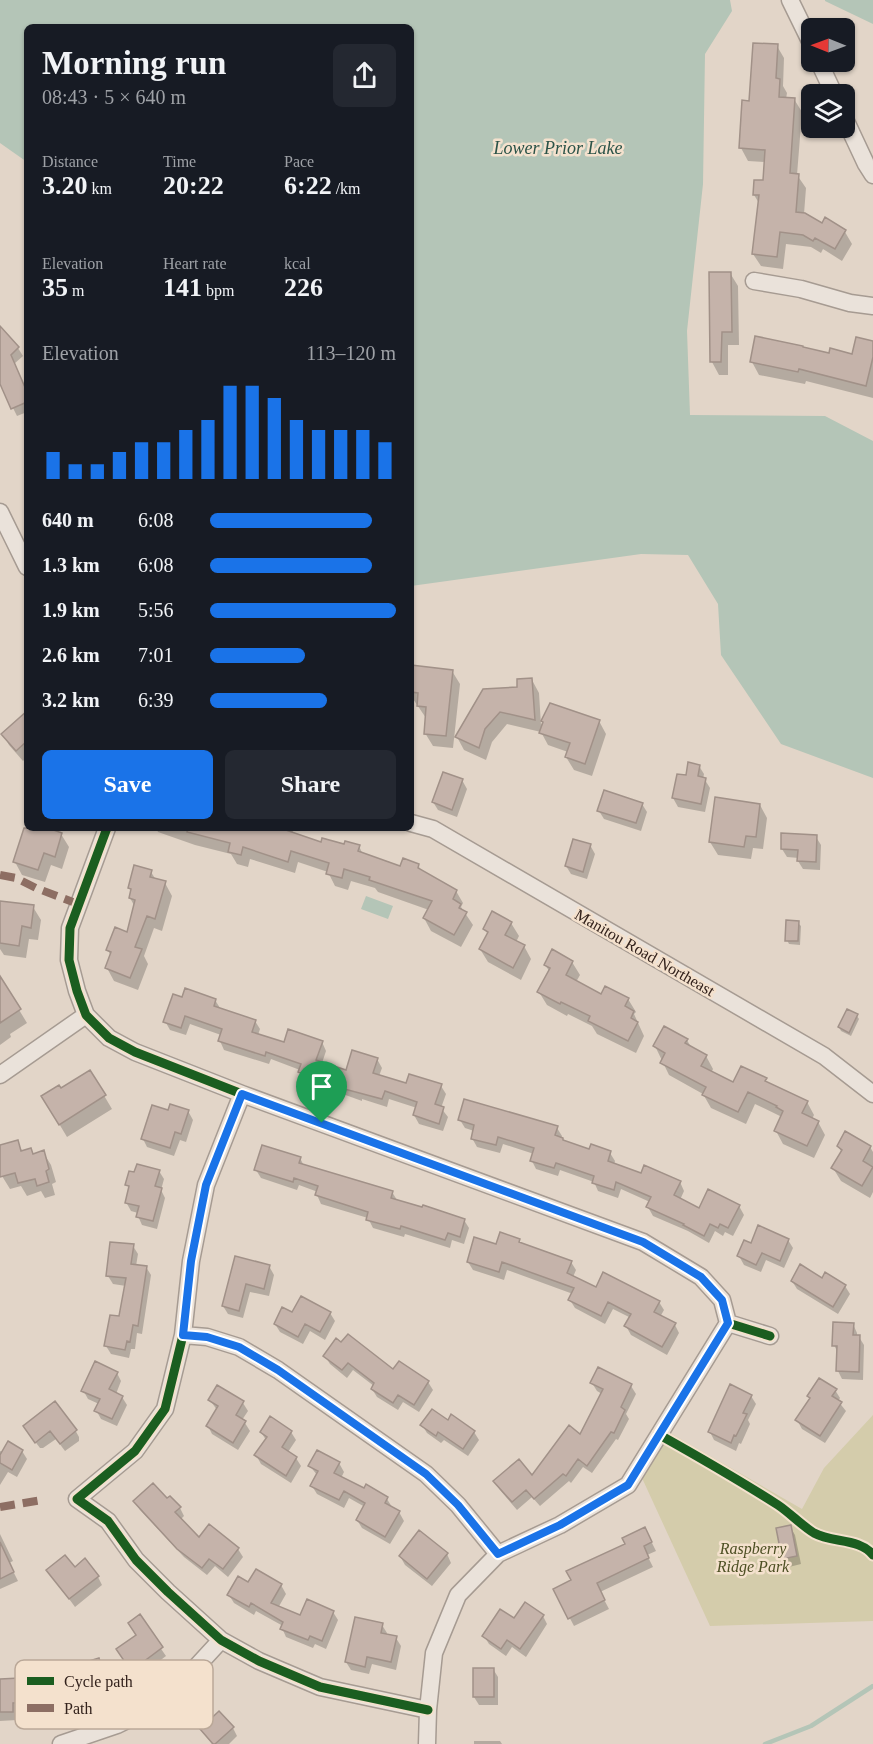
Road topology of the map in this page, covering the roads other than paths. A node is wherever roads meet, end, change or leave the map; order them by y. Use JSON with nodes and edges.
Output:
{"nodes":[{"id":1,"x":790,"y":0,"type":"edge"},
{"id":2,"x":801,"y":22,"type":"edge"},
{"id":3,"x":854,"y":138,"type":"edge"},
{"id":4,"x":873,"y":175,"type":"edge"},
{"id":5,"x":754,"y":281,"type":"dead end"},
{"id":6,"x":873,"y":306,"type":"edge"},
{"id":7,"x":0,"y":512,"type":"edge"},
{"id":8,"x":24,"y":561,"type":"edge"},
{"id":9,"x":414,"y":824,"type":"edge"},
{"id":10,"x":106,"y":831,"type":"edge"},
{"id":11,"x":86,"y":1015,"type":"junction"},
{"id":12,"x":0,"y":1075,"type":"edge"},
{"id":13,"x":242,"y":1094,"type":"junction"},
{"id":14,"x":873,"y":1094,"type":"edge"},
{"id":15,"x":728,"y":1323,"type":"junction"},
{"id":16,"x":183,"y":1335,"type":"junction"},
{"id":17,"x":770,"y":1336,"type":"dead end"},
{"id":18,"x":498,"y":1554,"type":"junction"},
{"id":19,"x":221,"y":1640,"type":"junction"},
{"id":20,"x":203,"y":1660,"type":"edge"},
{"id":21,"x":428,"y":1710,"type":"junction"},
{"id":22,"x":105,"y":1729,"type":"edge"},
{"id":23,"x":61,"y":1744,"type":"edge"},
{"id":24,"x":427,"y":1744,"type":"edge"}],
"edges":[{"from":1,"to":2,"type":"street"},
{"from":3,"to":4,"type":"street"},
{"from":5,"to":6,"type":"street"},
{"from":7,"to":8,"type":"street"},
{"from":9,"to":14,"type":"street","name":"Manitou Road Northeast"},
{"from":10,"to":11,"type":"street"},
{"from":11,"to":12,"type":"street"},
{"from":11,"to":13,"type":"street"},
{"from":13,"to":15,"type":"street"},
{"from":13,"to":16,"type":"street"},
{"from":15,"to":17,"type":"street"},
{"from":15,"to":18,"type":"street"},
{"from":16,"to":18,"type":"street"},
{"from":16,"to":19,"type":"street"},
{"from":18,"to":21,"type":"street"},
{"from":19,"to":20,"type":"street"},
{"from":19,"to":21,"type":"street"},
{"from":21,"to":24,"type":"street"},
{"from":22,"to":23,"type":"street"}]}
